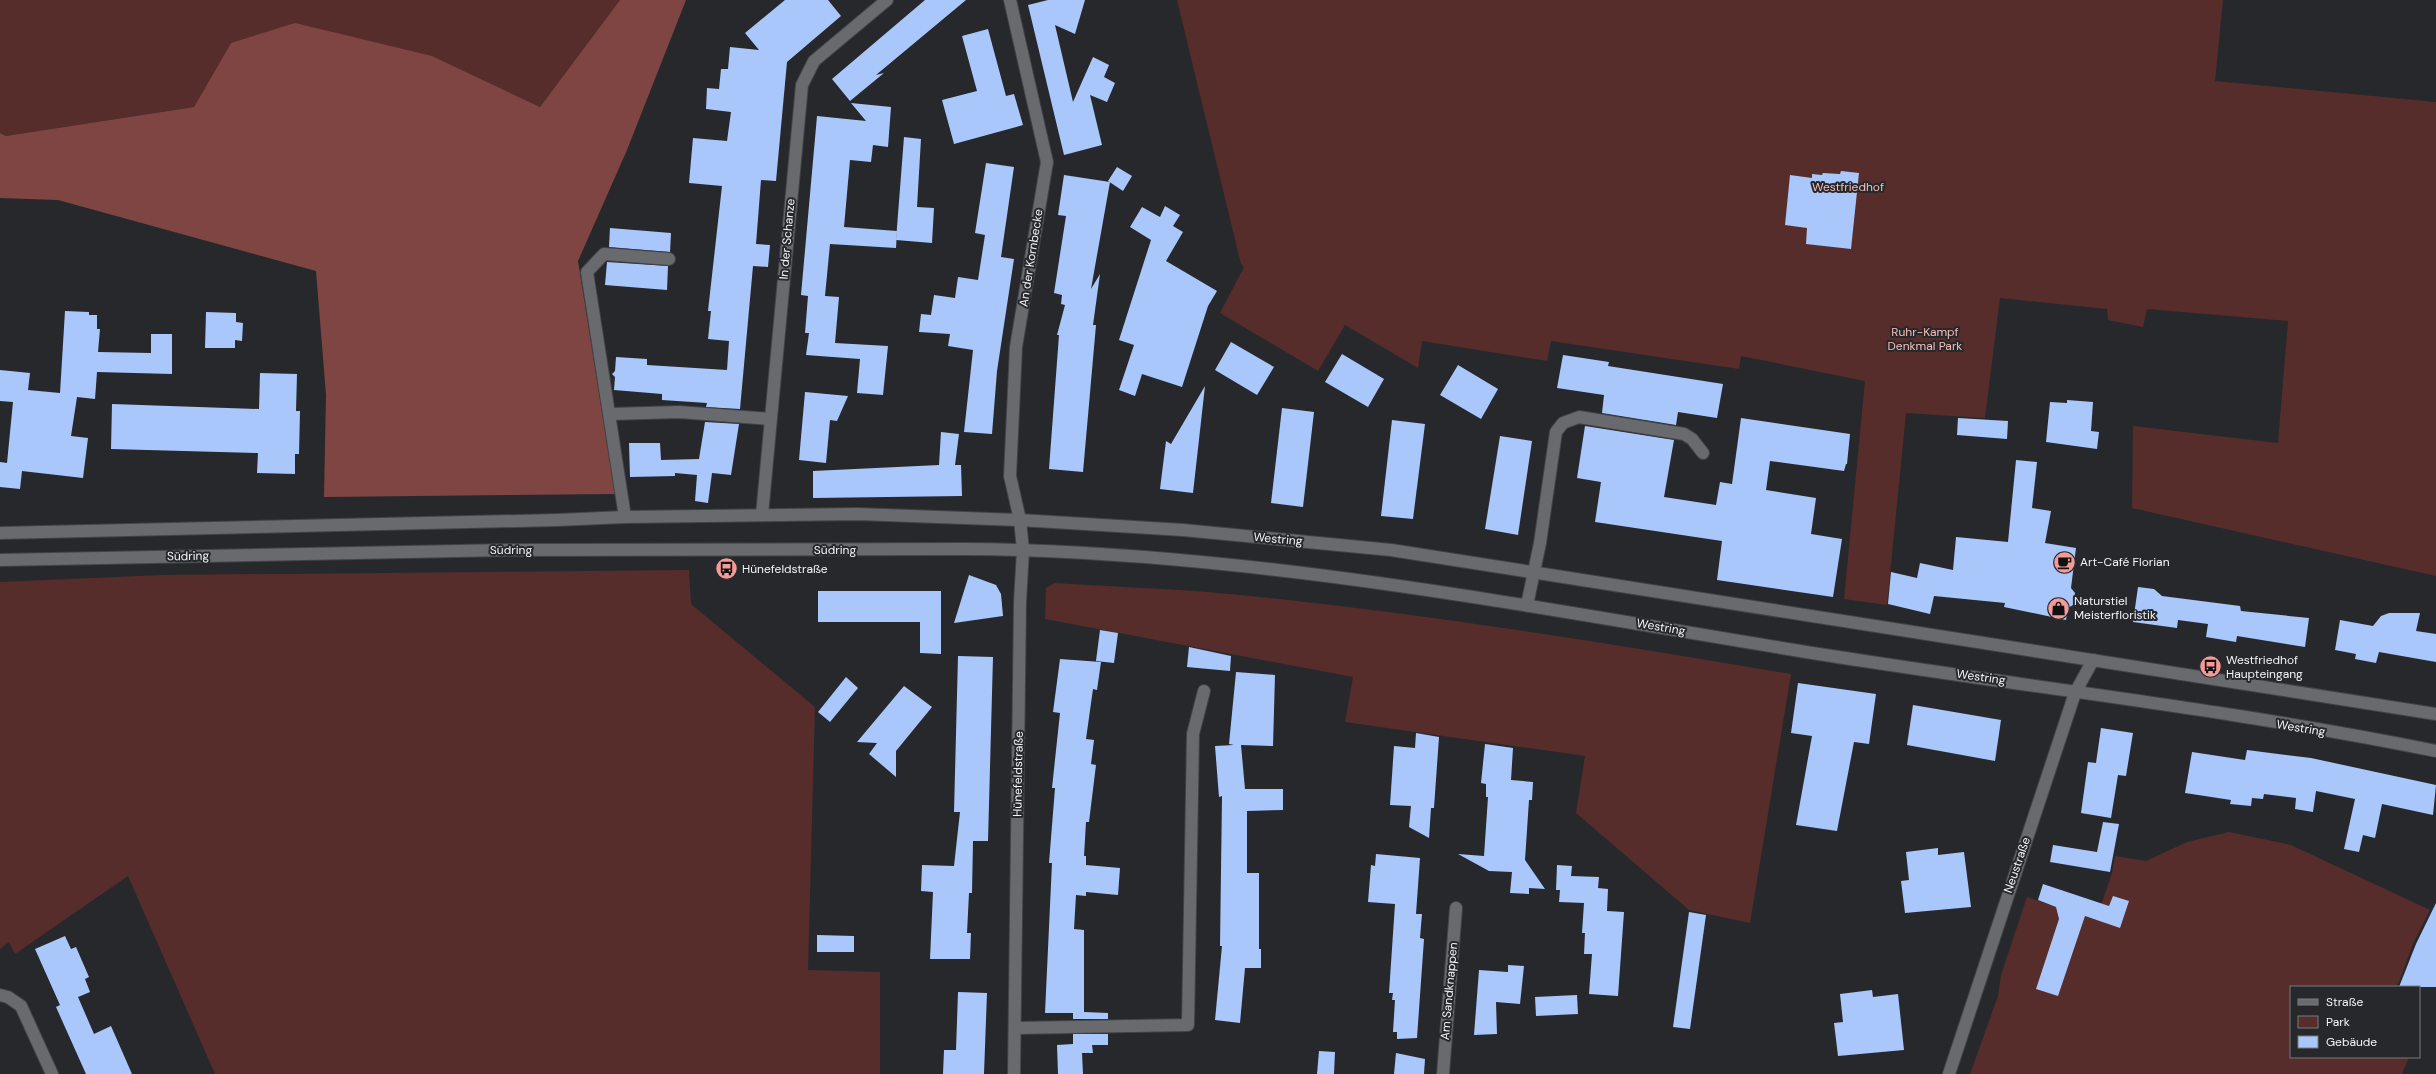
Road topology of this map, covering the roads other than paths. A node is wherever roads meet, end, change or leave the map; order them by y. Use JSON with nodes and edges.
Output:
{"nodes":[{"id":1,"x":887,"y":0,"type":"edge"},
{"id":2,"x":1010,"y":0,"type":"edge"},
{"id":3,"x":669,"y":259,"type":"dead end"},
{"id":4,"x":611,"y":414,"type":"junction"},
{"id":5,"x":770,"y":419,"type":"junction"},
{"id":6,"x":1703,"y":452,"type":"dead end"},
{"id":7,"x":762,"y":515,"type":"junction"},
{"id":8,"x":625,"y":517,"type":"junction"},
{"id":9,"x":1020,"y":520,"type":"junction"},
{"id":10,"x":0,"y":533,"type":"edge"},
{"id":11,"x":1023,"y":550,"type":"junction"},
{"id":12,"x":0,"y":560,"type":"edge"},
{"id":13,"x":1534,"y":573,"type":"junction"},
{"id":14,"x":1526,"y":605,"type":"junction"},
{"id":15,"x":2093,"y":660,"type":"junction"},
{"id":16,"x":1204,"y":691,"type":"dead end"},
{"id":17,"x":2075,"y":693,"type":"junction"},
{"id":18,"x":2436,"y":714,"type":"edge"},
{"id":19,"x":2436,"y":750,"type":"edge"},
{"id":20,"x":1456,"y":908,"type":"dead end"},
{"id":21,"x":0,"y":995,"type":"edge"},
{"id":22,"x":1015,"y":1028,"type":"junction"},
{"id":23,"x":52,"y":1074,"type":"edge"},
{"id":24,"x":1014,"y":1074,"type":"edge"},
{"id":25,"x":1442,"y":1074,"type":"edge"},
{"id":26,"x":1949,"y":1074,"type":"edge"}],
"edges":[{"from":1,"to":5,"type":"main road","name":"In der Schanze"},
{"from":2,"to":9,"type":"main road","name":"An der Kornbecke"},
{"from":3,"to":4,"type":"main road"},
{"from":4,"to":5,"type":"main road"},
{"from":4,"to":8,"type":"main road"},
{"from":5,"to":7,"type":"main road","name":"In der Schanze"},
{"from":6,"to":13,"type":"main road"},
{"from":7,"to":8,"type":"main road"},
{"from":7,"to":9,"type":"main road"},
{"from":8,"to":10,"type":"main road"},
{"from":9,"to":11,"type":"main road","name":"Hünefeldstraße"},
{"from":9,"to":13,"type":"main road","name":"Westring"},
{"from":11,"to":12,"type":"main road","name":"Südring"},
{"from":11,"to":14,"type":"main road","name":"Westring"},
{"from":11,"to":22,"type":"main road","name":"Hünefeldstraße"},
{"from":13,"to":14,"type":"main road"},
{"from":13,"to":15,"type":"main road","name":"Westring"},
{"from":14,"to":17,"type":"main road","name":"Westring"},
{"from":15,"to":17,"type":"main road","name":"Neustraße"},
{"from":15,"to":18,"type":"main road","name":"Westring"},
{"from":16,"to":22,"type":"main road"},
{"from":17,"to":19,"type":"main road","name":"Westring"},
{"from":17,"to":26,"type":"main road","name":"Neustraße"},
{"from":20,"to":25,"type":"main road","name":"Am Sandknappen"},
{"from":21,"to":23,"type":"main road"},
{"from":22,"to":24,"type":"main road","name":"Hünefeldstraße"}]}
